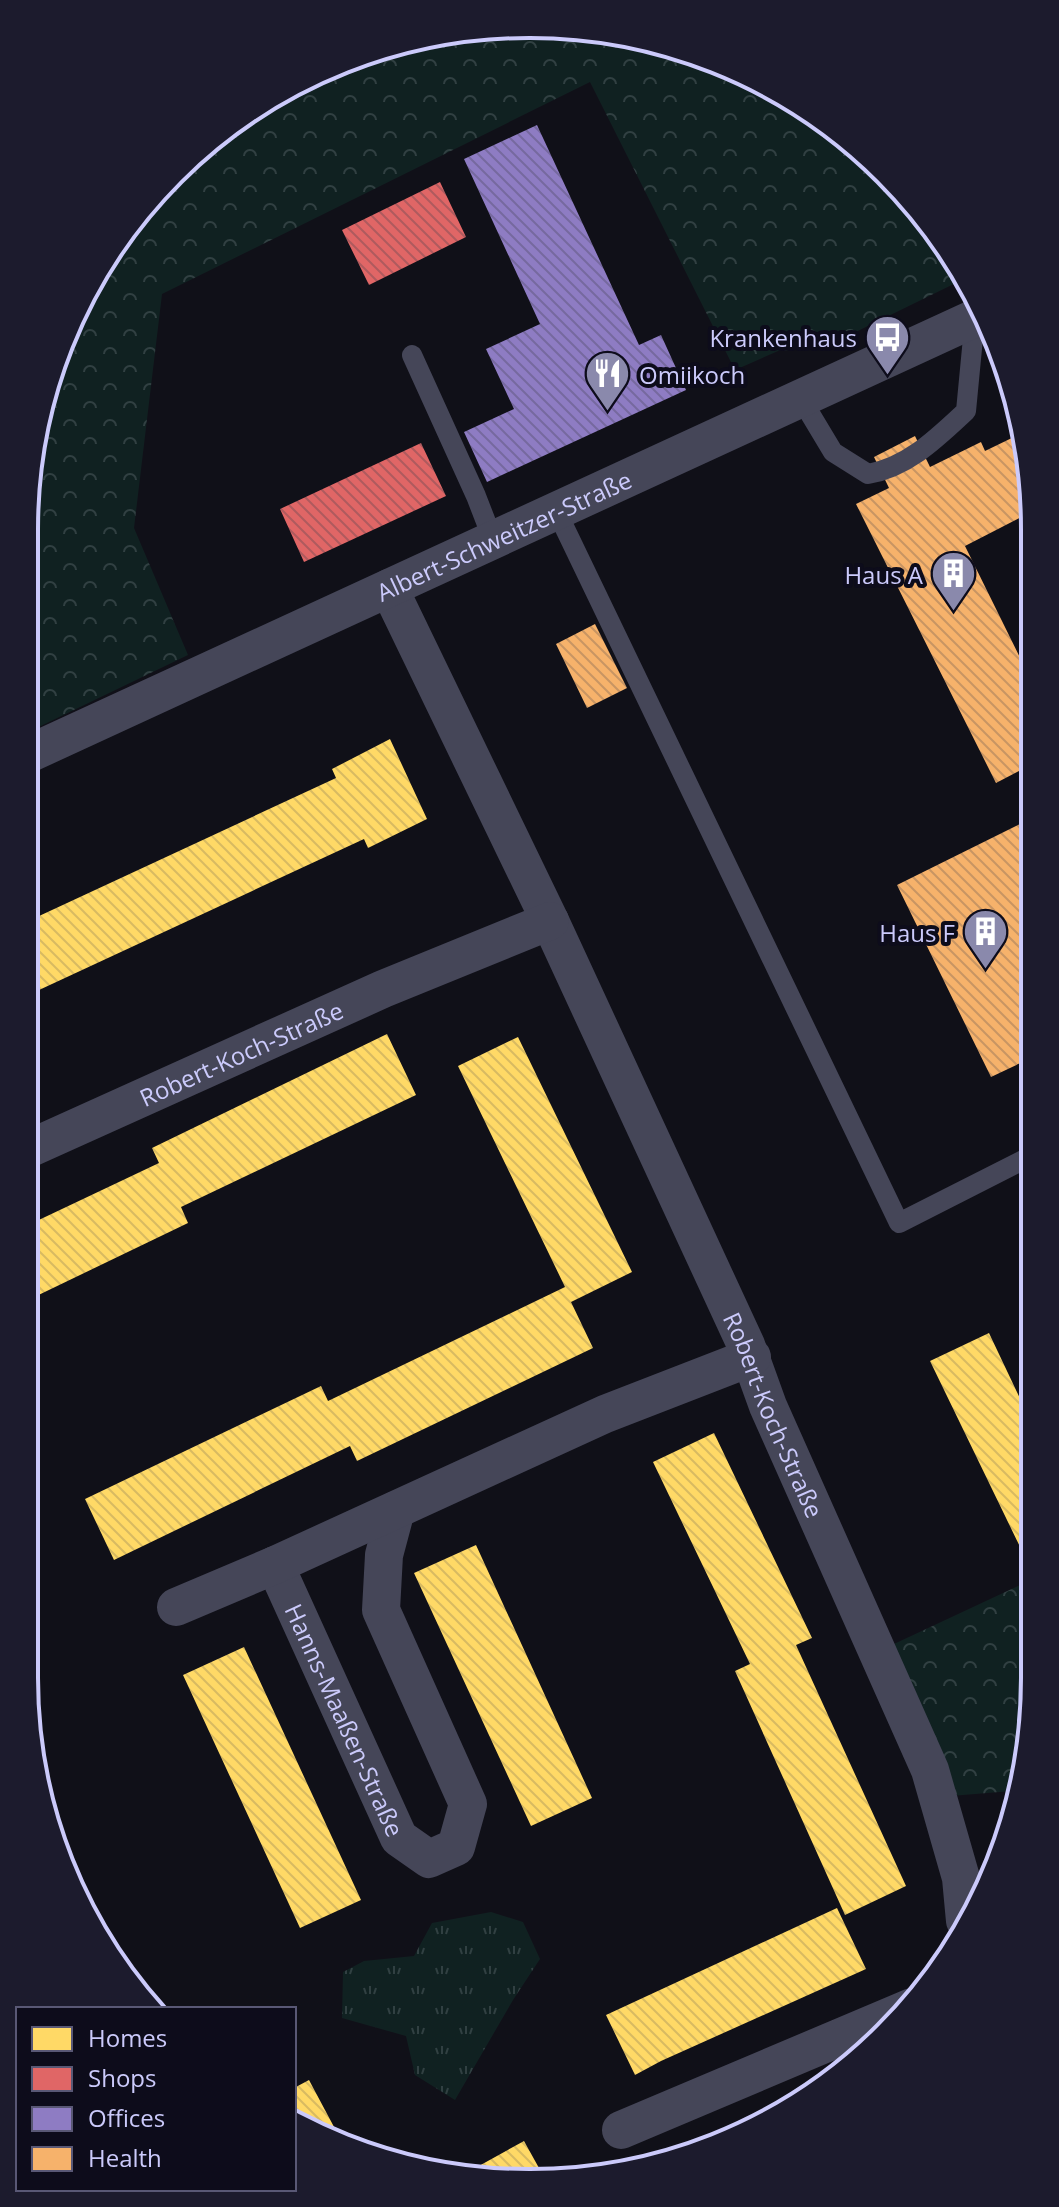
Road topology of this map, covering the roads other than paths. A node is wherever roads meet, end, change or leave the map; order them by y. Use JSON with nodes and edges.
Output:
{"nodes":[{"id":1,"x":973,"y":319,"type":"edge"},
{"id":2,"x":977,"y":327,"type":"edge"},
{"id":3,"x":412,"y":355,"type":"dead end"},
{"id":4,"x":800,"y":397,"type":"junction"},
{"id":5,"x":556,"y":510,"type":"junction"},
{"id":6,"x":493,"y":540,"type":"junction"},
{"id":7,"x":389,"y":588,"type":"junction"},
{"id":8,"x":38,"y":750,"type":"edge"},
{"id":9,"x":550,"y":921,"type":"junction"},
{"id":10,"x":38,"y":1145,"type":"edge"},
{"id":11,"x":1021,"y":1161,"type":"edge"},
{"id":12,"x":752,"y":1357,"type":"junction"},
{"id":13,"x":396,"y":1510,"type":"junction"},
{"id":14,"x":275,"y":1565,"type":"junction"},
{"id":15,"x":176,"y":1607,"type":"dead end"},
{"id":16,"x":964,"y":1907,"type":"edge"},
{"id":17,"x":882,"y":2020,"type":"edge"},
{"id":18,"x":621,"y":2130,"type":"dead end"}],
"edges":[{"from":1,"to":4,"type":"street","name":"Albert-Schweitzer-Straße"},
{"from":2,"to":4,"type":"lane"},
{"from":3,"to":6,"type":"lane"},
{"from":4,"to":5,"type":"street","name":"Albert-Schweitzer-Straße"},
{"from":5,"to":6,"type":"street","name":"Albert-Schweitzer-Straße"},
{"from":5,"to":11,"type":"lane"},
{"from":6,"to":7,"type":"street","name":"Albert-Schweitzer-Straße"},
{"from":7,"to":8,"type":"street","name":"Albert-Schweitzer-Straße"},
{"from":7,"to":9,"type":"street","name":"Robert-Koch-Straße"},
{"from":9,"to":10,"type":"street","name":"Robert-Koch-Straße"},
{"from":9,"to":12,"type":"street","name":"Robert-Koch-Straße"},
{"from":12,"to":13,"type":"street"},
{"from":12,"to":16,"type":"street","name":"Robert-Koch-Straße"},
{"from":13,"to":14,"type":"street"},
{"from":13,"to":14,"type":"street","name":"Hanns-Maaßen-Straße"},
{"from":14,"to":15,"type":"street"},
{"from":17,"to":18,"type":"street"}]}
